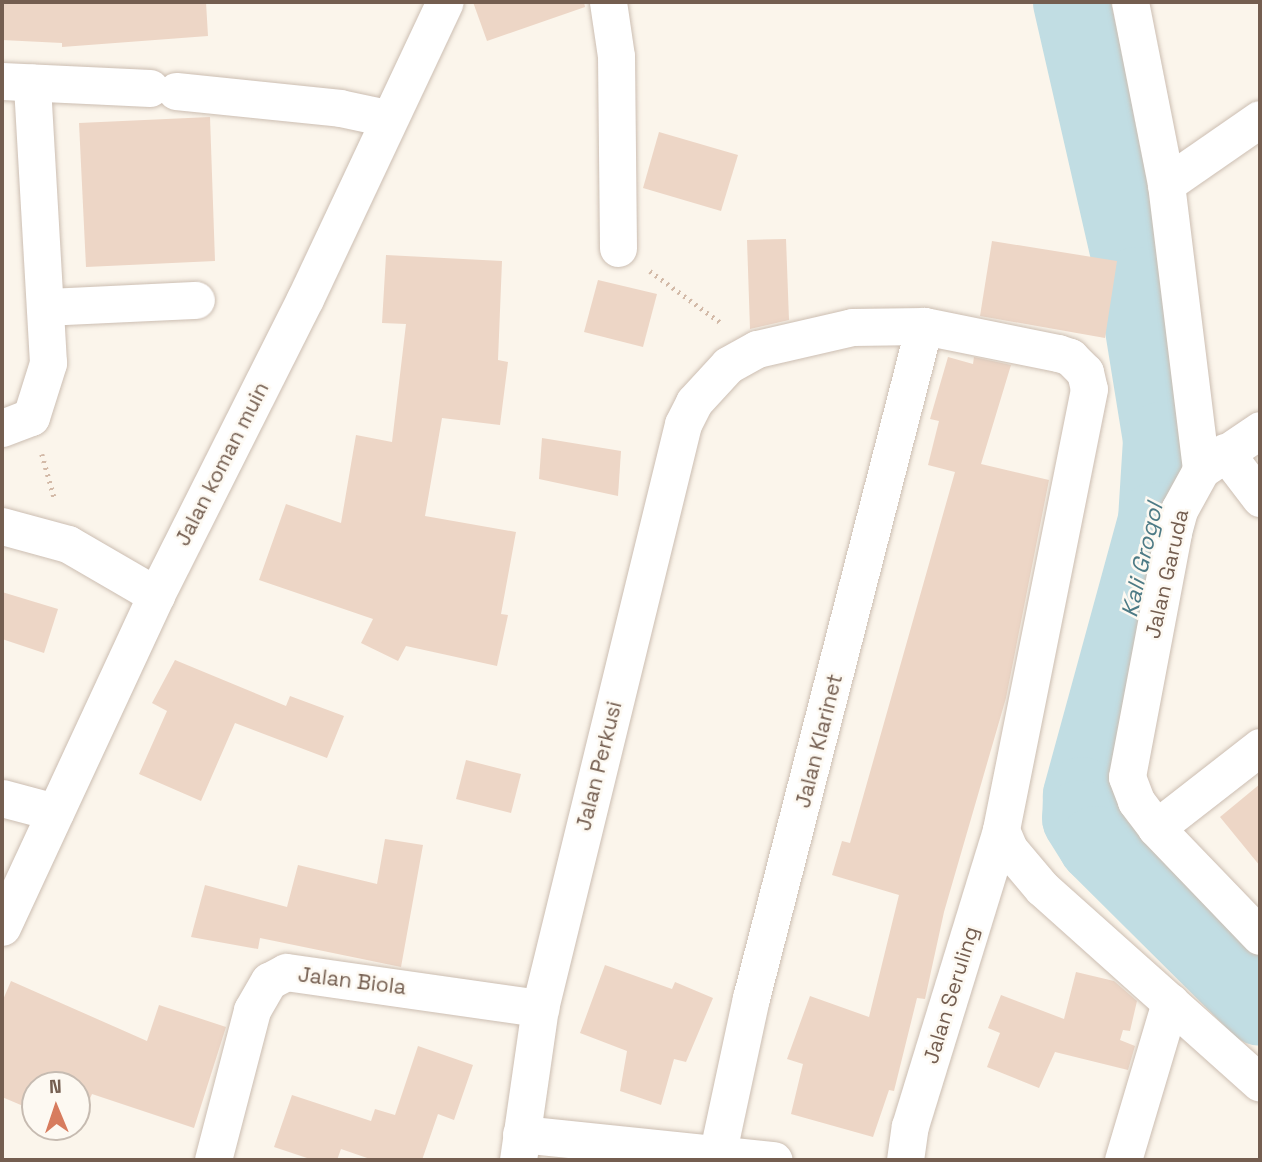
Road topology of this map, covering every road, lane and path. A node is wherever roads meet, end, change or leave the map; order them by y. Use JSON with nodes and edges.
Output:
{"nodes":[{"id":1,"x":444,"y":2,"type":"edge"},
{"id":2,"x":608,"y":2,"type":"edge"},
{"id":3,"x":1130,"y":2,"type":"edge"},
{"id":4,"x":17,"y":81,"type":"edge"},
{"id":5,"x":387,"y":118,"type":"junction"},
{"id":6,"x":1260,"y":119,"type":"edge"},
{"id":7,"x":1166,"y":184,"type":"junction"},
{"id":8,"x":618,"y":248,"type":"joint"},
{"id":9,"x":196,"y":300,"type":"dead end"},
{"id":10,"x":46,"y":307,"type":"junction"},
{"id":11,"x":924,"y":326,"type":"junction"},
{"id":12,"x":757,"y":349,"type":"junction"},
{"id":13,"x":694,"y":401,"type":"joint"},
{"id":14,"x":16,"y":422,"type":"edge"},
{"id":15,"x":1260,"y":430,"type":"edge"},
{"id":16,"x":1213,"y":461,"type":"junction"},
{"id":17,"x":1260,"y":498,"type":"edge"},
{"id":18,"x":2,"y":526,"type":"edge"},
{"id":19,"x":68,"y":544,"type":"junction"},
{"id":20,"x":156,"y":595,"type":"junction"},
{"id":21,"x":1260,"y":747,"type":"edge"},
{"id":22,"x":2,"y":798,"type":"edge"},
{"id":23,"x":55,"y":812,"type":"junction"},
{"id":24,"x":1156,"y":828,"type":"junction"},
{"id":25,"x":1001,"y":830,"type":"junction"},
{"id":26,"x":2,"y":927,"type":"edge"},
{"id":27,"x":1260,"y":936,"type":"edge"},
{"id":28,"x":1170,"y":1002,"type":"junction"},
{"id":29,"x":540,"y":1008,"type":"junction"},
{"id":30,"x":1260,"y":1083,"type":"edge"},
{"id":31,"x":520,"y":1147,"type":"edge"},
{"id":32,"x":717,"y":1156,"type":"junction"},
{"id":33,"x":213,"y":1160,"type":"edge"},
{"id":34,"x":774,"y":1160,"type":"edge"},
{"id":35,"x":905,"y":1160,"type":"edge"},
{"id":36,"x":1123,"y":1160,"type":"edge"}],
"edges":[{"from":1,"to":5,"type":"street","name":"Jalan koman muin"},
{"from":2,"to":8,"type":"street"},
{"from":3,"to":7,"type":"street"},
{"from":4,"to":5,"type":"street"},
{"from":4,"to":10,"type":"street"},
{"from":5,"to":20,"type":"street","name":"Jalan koman muin"},
{"from":6,"to":7,"type":"street"},
{"from":7,"to":16,"type":"street"},
{"from":8,"to":12,"type":"path"},
{"from":9,"to":10,"type":"street"},
{"from":10,"to":14,"type":"street"},
{"from":11,"to":12,"type":"street","name":"Jalan Seruling"},
{"from":11,"to":25,"type":"street","name":"Jalan Seruling"},
{"from":11,"to":32,"type":"street","name":"Jalan Klarinet"},
{"from":12,"to":13,"type":"street","name":"Jalan Seruling"},
{"from":13,"to":29,"type":"street","name":"Jalan Perkusi"},
{"from":14,"to":19,"type":"path"},
{"from":15,"to":16,"type":"street"},
{"from":16,"to":17,"type":"street"},
{"from":16,"to":24,"type":"street","name":"Jalan Garuda"},
{"from":18,"to":19,"type":"street"},
{"from":19,"to":20,"type":"street"},
{"from":20,"to":23,"type":"street","name":"Jalan koman muin"},
{"from":21,"to":24,"type":"street"},
{"from":22,"to":23,"type":"street"},
{"from":23,"to":26,"type":"street","name":"Jalan koman muin"},
{"from":24,"to":27,"type":"street","name":"Jalan Garuda"},
{"from":25,"to":28,"type":"street"},
{"from":25,"to":35,"type":"street","name":"Jalan Seruling"},
{"from":28,"to":30,"type":"street"},
{"from":28,"to":36,"type":"street"},
{"from":29,"to":31,"type":"street","name":"Jalan Perkusi"},
{"from":29,"to":33,"type":"street","name":"Jalan Biola"},
{"from":31,"to":32,"type":"street","name":"Jalan Perkusi"},
{"from":32,"to":34,"type":"street","name":"Jalan Perkusi"}]}
